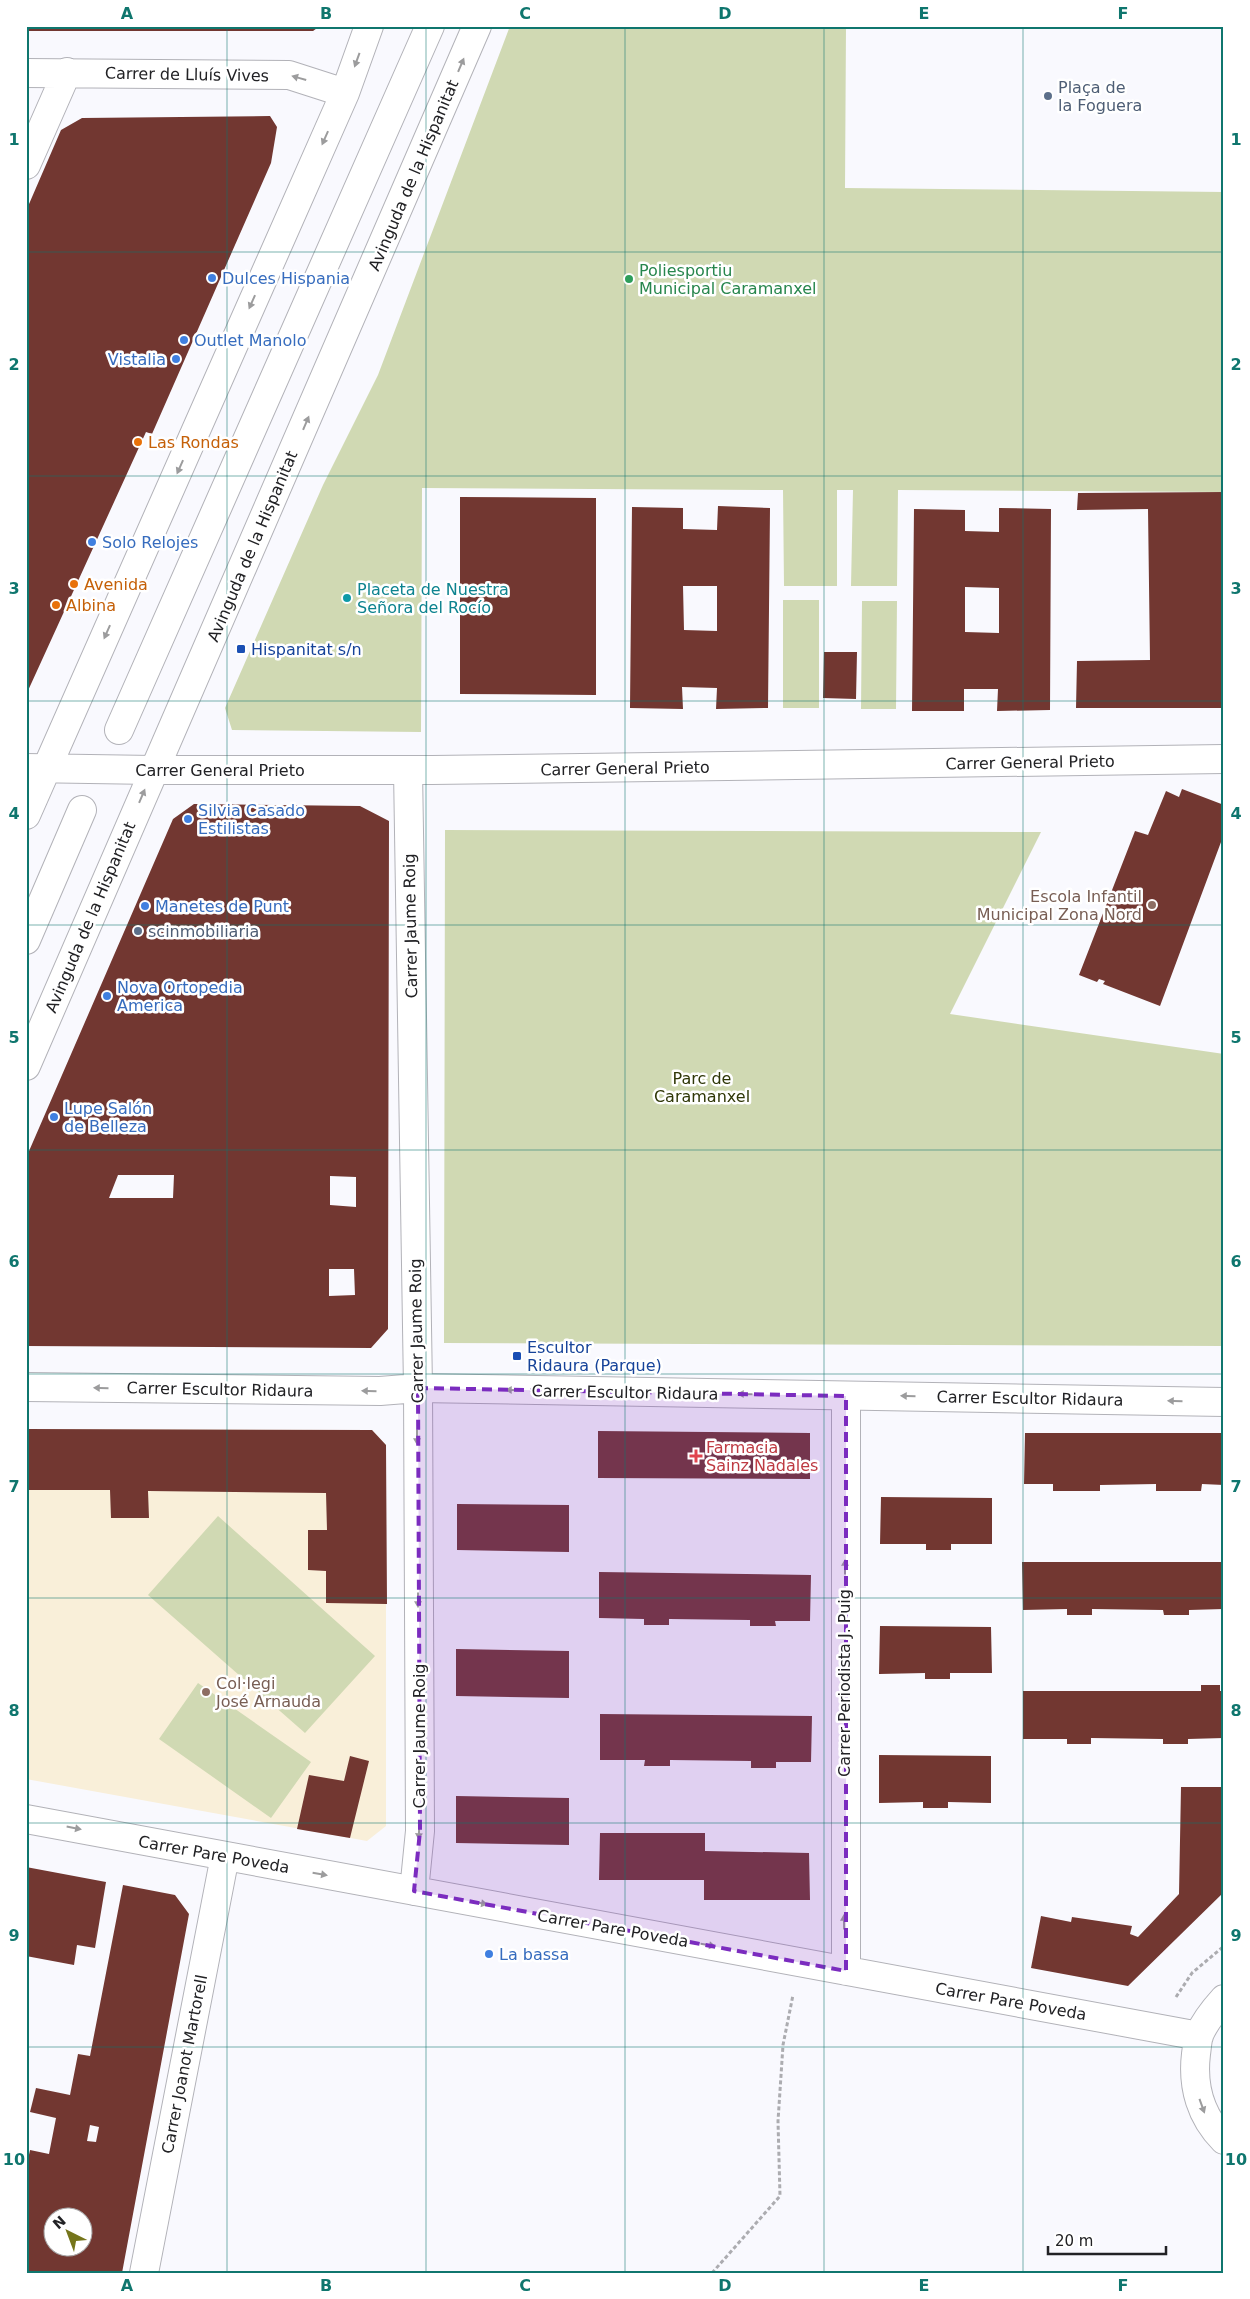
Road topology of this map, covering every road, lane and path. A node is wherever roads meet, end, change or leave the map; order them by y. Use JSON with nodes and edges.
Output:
{"nodes":[{"id":1,"x":369,"y":26,"type":"edge"},
{"id":2,"x":430,"y":26,"type":"edge"},
{"id":3,"x":477,"y":26,"type":"edge"},
{"id":4,"x":67,"y":72,"type":"junction"},
{"id":5,"x":26,"y":73,"type":"edge"},
{"id":6,"x":345,"y":93,"type":"junction"},
{"id":7,"x":26,"y":165,"type":"edge"},
{"id":8,"x":119,"y":730,"type":"dead end"},
{"id":9,"x":1224,"y":760,"type":"edge"},
{"id":10,"x":37,"y":767,"type":"edge"},
{"id":11,"x":153,"y":770,"type":"junction"},
{"id":12,"x":408,"y":770,"type":"junction"},
{"id":13,"x":82,"y":810,"type":"dead end"},
{"id":14,"x":26,"y":815,"type":"edge"},
{"id":15,"x":26,"y":940,"type":"edge"},
{"id":16,"x":26,"y":1066,"type":"edge"},
{"id":17,"x":26,"y":1387,"type":"edge"},
{"id":18,"x":418,"y":1388,"type":"junction"},
{"id":19,"x":846,"y":1396,"type":"junction"},
{"id":20,"x":1224,"y":1402,"type":"edge"},
{"id":21,"x":26,"y":1819,"type":"edge"},
{"id":22,"x":225,"y":1856,"type":"junction"},
{"id":23,"x":414,"y":1891,"type":"junction"},
{"id":24,"x":1224,"y":1946,"type":"edge"},
{"id":25,"x":800,"y":1962,"type":"junction"},
{"id":26,"x":846,"y":1971,"type":"junction"},
{"id":27,"x":1224,"y":2000,"type":"edge"},
{"id":28,"x":1172,"y":2004,"type":"dead end"},
{"id":29,"x":1199,"y":2036,"type":"junction"},
{"id":30,"x":1224,"y":2140,"type":"edge"},
{"id":31,"x":144,"y":2273,"type":"edge"},
{"id":32,"x":712,"y":2273,"type":"edge"}],
"edges":[{"from":1,"to":6,"type":"street","one_way":true},
{"from":2,"to":8,"type":"street"},
{"from":11,"to":3,"type":"street","name":"Avinguda de la Hispanitat","one_way":true},
{"from":4,"to":5,"type":"street","name":"Carrer de Lluís Vives"},
{"from":6,"to":4,"type":"street","name":"Carrer de Lluís Vives","one_way":true},
{"from":4,"to":7,"type":"street"},
{"from":6,"to":10,"type":"street","one_way":true},
{"from":9,"to":12,"type":"street","name":"Carrer General Prieto"},
{"from":10,"to":11,"type":"street","name":"Carrer General Prieto"},
{"from":10,"to":14,"type":"street"},
{"from":11,"to":12,"type":"street","name":"Carrer General Prieto"},
{"from":16,"to":11,"type":"street","name":"Avinguda de la Hispanitat","one_way":true},
{"from":12,"to":18,"type":"street","name":"Carrer Jaume Roig"},
{"from":13,"to":15,"type":"street"},
{"from":18,"to":17,"type":"street","name":"Carrer Escultor Ridaura","one_way":true},
{"from":19,"to":18,"type":"street","name":"Carrer Escultor Ridaura","one_way":true},
{"from":18,"to":23,"type":"street","name":"Carrer Jaume Roig","one_way":true},
{"from":20,"to":19,"type":"street","name":"Carrer Escultor Ridaura","one_way":true},
{"from":26,"to":19,"type":"street","name":"Carrer Periodista J. Puig","one_way":true},
{"from":21,"to":22,"type":"street","name":"Carrer Pare Poveda","one_way":true},
{"from":22,"to":23,"type":"street","name":"Carrer Pare Poveda","one_way":true},
{"from":22,"to":31,"type":"street","name":"Carrer Joanot Martorell"},
{"from":23,"to":25,"type":"street","name":"Carrer Pare Poveda","one_way":true},
{"from":24,"to":28,"type":"path"},
{"from":25,"to":26,"type":"street","name":"Carrer Pare Poveda"},
{"from":25,"to":32,"type":"path"},
{"from":26,"to":29,"type":"street","name":"Carrer Pare Poveda"},
{"from":27,"to":29,"type":"street"},
{"from":29,"to":30,"type":"street","one_way":true}]}
